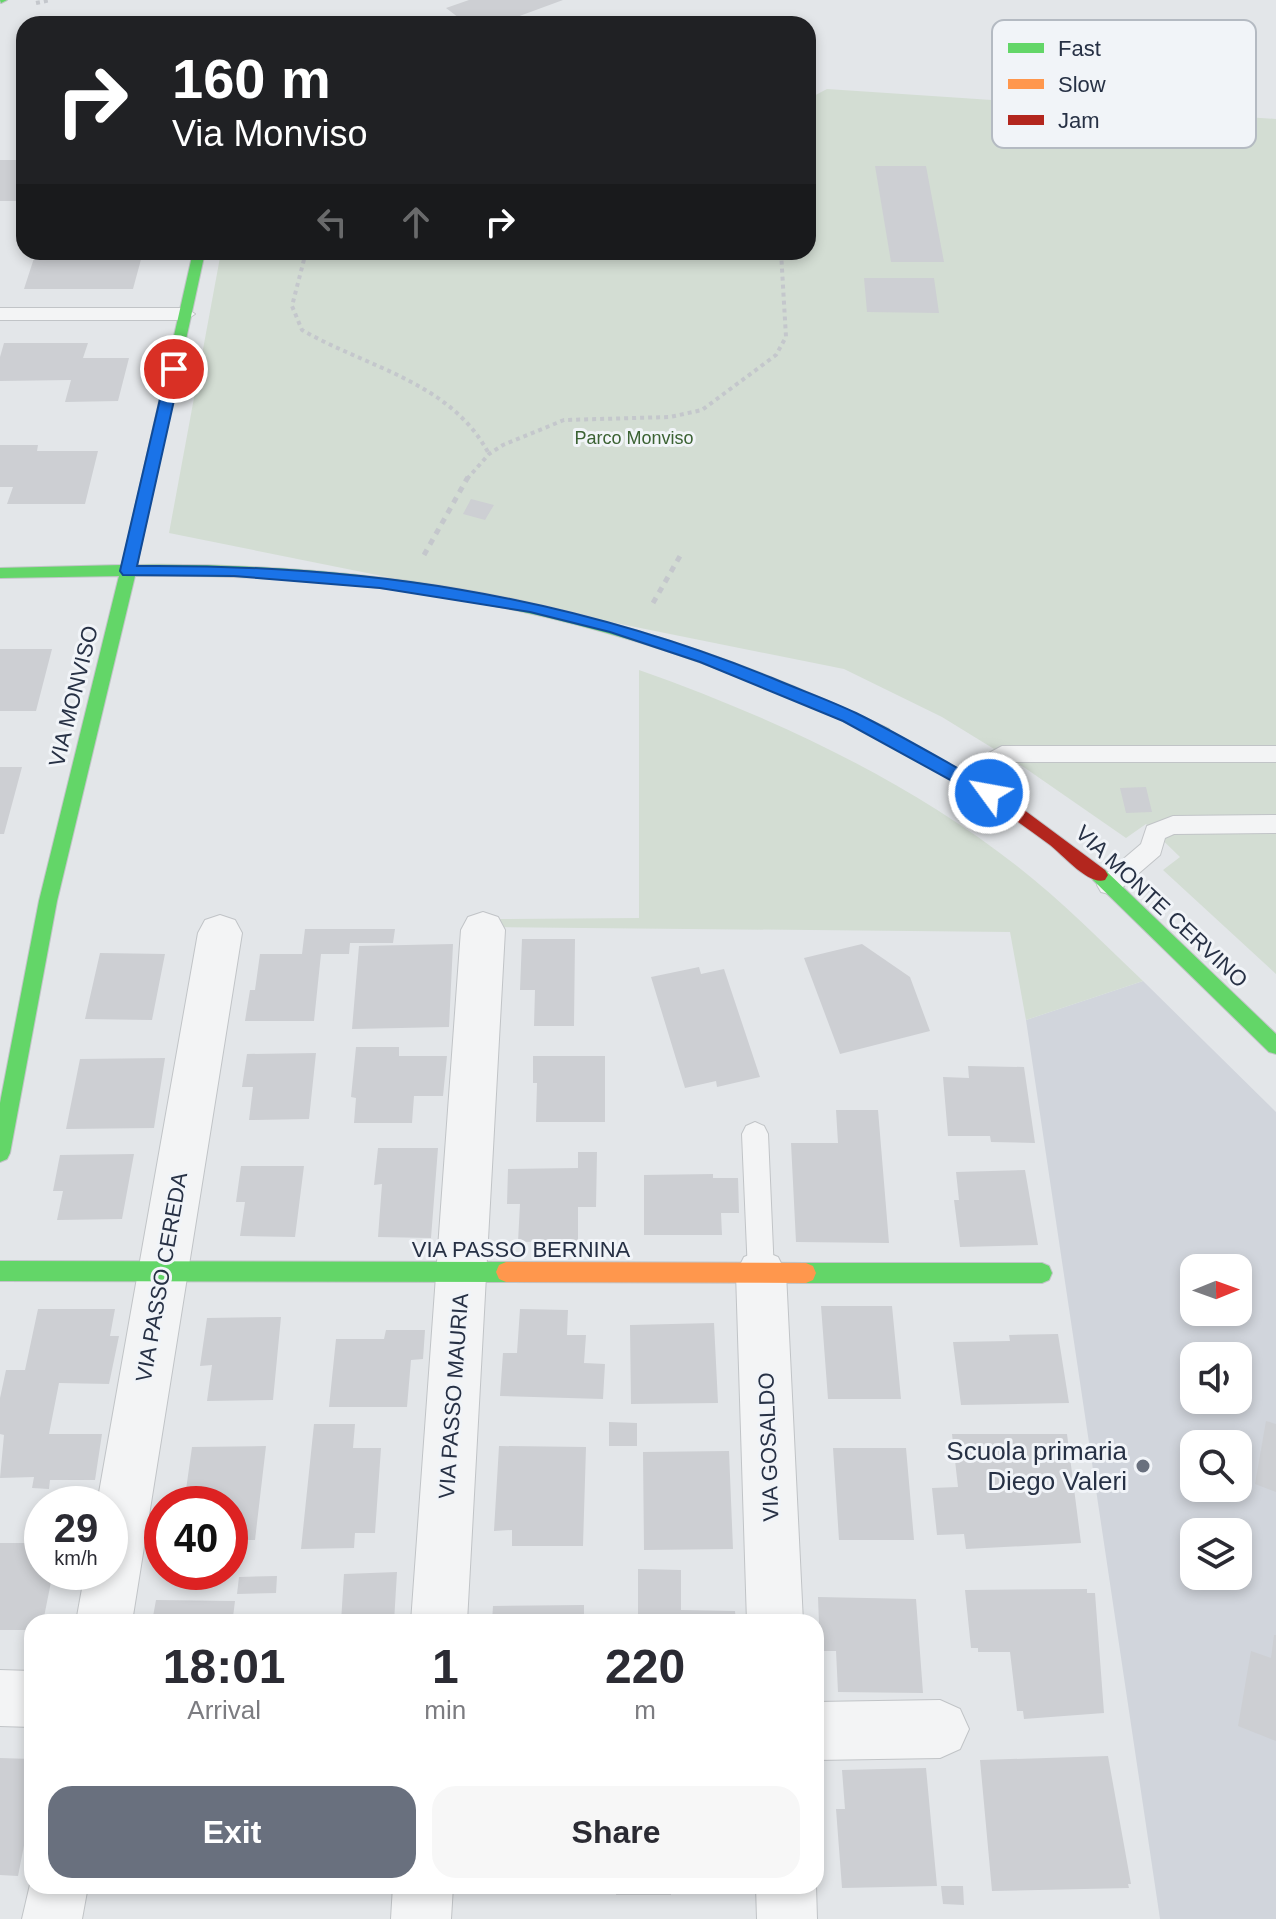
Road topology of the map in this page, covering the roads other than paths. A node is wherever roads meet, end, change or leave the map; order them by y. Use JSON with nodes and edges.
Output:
{"nodes":[{"id":1,"x":197,"y":260,"type":"edge"},
{"id":2,"x":0,"y":314,"type":"edge"},
{"id":3,"x":186,"y":314,"type":"junction"},
{"id":4,"x":128,"y":571,"type":"junction"},
{"id":5,"x":0,"y":573,"type":"edge"},
{"id":6,"x":1276,"y":754,"type":"edge"},
{"id":7,"x":963,"y":777,"type":"junction"},
{"id":8,"x":1276,"y":824,"type":"edge"},
{"id":9,"x":1109,"y":885,"type":"junction"},
{"id":10,"x":483,"y":930,"type":"dead end"},
{"id":11,"x":220,"y":933,"type":"dead end"},
{"id":12,"x":1276,"y":1046,"type":"edge"},
{"id":13,"x":755,"y":1134,"type":"dead end"},
{"id":14,"x":0,"y":1153,"type":"edge"},
{"id":15,"x":0,"y":1271,"type":"edge"},
{"id":16,"x":161,"y":1272,"type":"junction"},
{"id":17,"x":461,"y":1273,"type":"junction"},
{"id":18,"x":761,"y":1273,"type":"junction"},
{"id":19,"x":1042,"y":1273,"type":"dead end"},
{"id":20,"x":105,"y":1614,"type":"edge"},
{"id":21,"x":440,"y":1614,"type":"edge"},
{"id":22,"x":775,"y":1614,"type":"edge"},
{"id":23,"x":0,"y":1698,"type":"edge"},
{"id":24,"x":24,"y":1699,"type":"edge"},
{"id":25,"x":940,"y":1729,"type":"dead end"},
{"id":26,"x":824,"y":1731,"type":"edge"},
{"id":27,"x":57,"y":1894,"type":"edge"},
{"id":28,"x":423,"y":1894,"type":"edge"},
{"id":29,"x":786,"y":1894,"type":"edge"},
{"id":30,"x":52,"y":1919,"type":"edge"},
{"id":31,"x":421,"y":1919,"type":"edge"},
{"id":32,"x":787,"y":1919,"type":"edge"}],
"edges":[{"from":1,"to":3,"type":"street","name":"VIA MONVISO"},
{"from":2,"to":3,"type":"lane"},
{"from":3,"to":4,"type":"street","name":"VIA MONVISO"},
{"from":4,"to":5,"type":"street","name":"VIA MONTE CERVINO"},
{"from":4,"to":7,"type":"street","name":"VIA MONTE CERVINO"},
{"from":4,"to":14,"type":"street","name":"VIA MONVISO"},
{"from":6,"to":7,"type":"lane"},
{"from":7,"to":9,"type":"street","name":"VIA MONTE CERVINO"},
{"from":8,"to":9,"type":"lane"},
{"from":9,"to":12,"type":"street","name":"VIA MONTE CERVINO"},
{"from":10,"to":17,"type":"street","name":"VIA PASSO MAURIA"},
{"from":11,"to":16,"type":"street","name":"VIA PASSO CEREDA"},
{"from":13,"to":18,"type":"lane"},
{"from":15,"to":16,"type":"street","name":"VIA PASSO BERNINA"},
{"from":16,"to":17,"type":"street","name":"VIA PASSO BERNINA"},
{"from":16,"to":20,"type":"street","name":"VIA PASSO CEREDA"},
{"from":17,"to":18,"type":"street","name":"VIA PASSO BERNINA"},
{"from":17,"to":21,"type":"street","name":"VIA PASSO MAURIA"},
{"from":18,"to":19,"type":"street","name":"VIA PASSO BERNINA"},
{"from":18,"to":22,"type":"street","name":"VIA GOSALDO"},
{"from":23,"to":24,"type":"street"},
{"from":25,"to":26,"type":"street"},
{"from":27,"to":30,"type":"street"},
{"from":28,"to":31,"type":"street"},
{"from":29,"to":32,"type":"street"}]}
